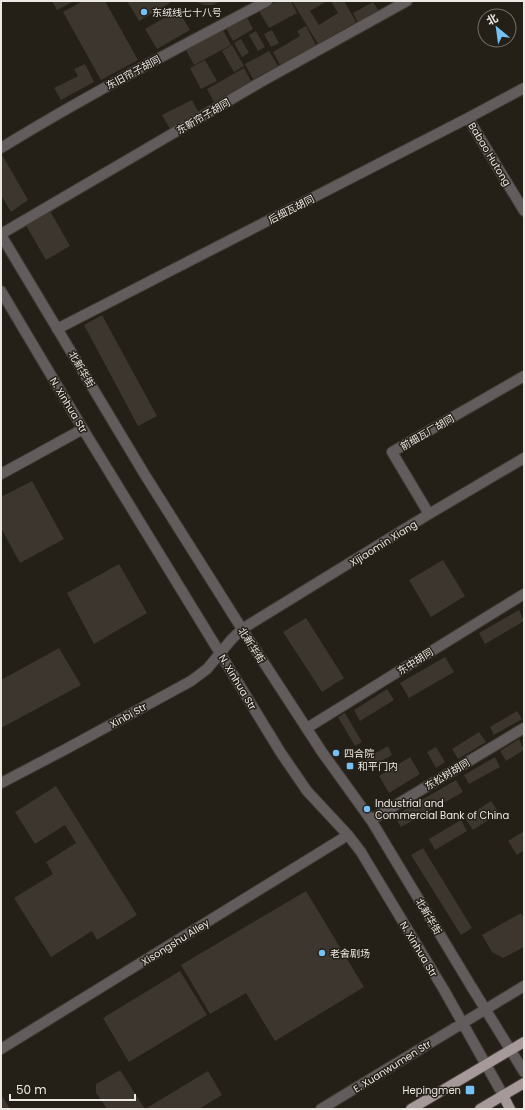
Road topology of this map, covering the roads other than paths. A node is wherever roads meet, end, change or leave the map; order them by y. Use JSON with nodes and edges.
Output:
{"nodes":[{"id":1,"x":268,"y":1,"type":"edge"},
{"id":2,"x":407,"y":1,"type":"edge"},
{"id":3,"x":524,"y":88,"type":"edge"},
{"id":4,"x":468,"y":118,"type":"junction"},
{"id":5,"x":1,"y":148,"type":"edge"},
{"id":6,"x":524,"y":211,"type":"edge"},
{"id":7,"x":1,"y":234,"type":"edge"},
{"id":8,"x":1,"y":290,"type":"edge"},
{"id":9,"x":57,"y":329,"type":"junction"},
{"id":10,"x":524,"y":376,"type":"edge"},
{"id":11,"x":83,"y":429,"type":"junction"},
{"id":12,"x":524,"y":458,"type":"edge"},
{"id":13,"x":1,"y":474,"type":"edge"},
{"id":14,"x":429,"y":514,"type":"junction"},
{"id":15,"x":524,"y":594,"type":"edge"},
{"id":16,"x":242,"y":629,"type":"junction"},
{"id":17,"x":220,"y":652,"type":"junction"},
{"id":18,"x":307,"y":728,"type":"junction"},
{"id":19,"x":524,"y":728,"type":"edge"},
{"id":20,"x":1,"y":783,"type":"edge"},
{"id":21,"x":371,"y":820,"type":"junction"},
{"id":22,"x":348,"y":835,"type":"junction"},
{"id":23,"x":524,"y":986,"type":"edge"},
{"id":24,"x":485,"y":1009,"type":"junction"},
{"id":25,"x":462,"y":1023,"type":"junction"},
{"id":26,"x":524,"y":1042,"type":"edge"},
{"id":27,"x":1,"y":1049,"type":"edge"},
{"id":28,"x":510,"y":1050,"type":"junction"},
{"id":29,"x":486,"y":1065,"type":"junction"},
{"id":30,"x":524,"y":1072,"type":"edge"},
{"id":31,"x":524,"y":1083,"type":"edge"},
{"id":32,"x":503,"y":1095,"type":"junction"},
{"id":33,"x":321,"y":1109,"type":"edge"},
{"id":34,"x":411,"y":1109,"type":"edge"},
{"id":35,"x":480,"y":1109,"type":"edge"},
{"id":36,"x":510,"y":1109,"type":"edge"}],
"edges":[{"from":1,"to":5,"type":"street","name":"东旧帘子胡同"},
{"from":2,"to":7,"type":"street","name":"东新帘子胡同"},
{"from":3,"to":4,"type":"street","name":"后细瓦胡同"},
{"from":4,"to":6,"type":"street","name":"Babao Hutong"},
{"from":4,"to":9,"type":"street","name":"后细瓦胡同"},
{"from":7,"to":9,"type":"street","name":"北新华街"},
{"from":8,"to":11,"type":"street","name":"N. Xinhua Str"},
{"from":9,"to":16,"type":"street","name":"北新华街"},
{"from":10,"to":14,"type":"street","name":"前细瓦厂胡同"},
{"from":11,"to":13,"type":"street"},
{"from":11,"to":17,"type":"street","name":"N. Xinhua Str"},
{"from":12,"to":14,"type":"street","name":"Xijiaomin Xiang"},
{"from":14,"to":16,"type":"street","name":"Xijiaomin Xiang"},
{"from":15,"to":18,"type":"street","name":"东中胡同"},
{"from":16,"to":17,"type":"street","name":"Xinbi Str"},
{"from":16,"to":18,"type":"street","name":"北新华街"},
{"from":17,"to":20,"type":"street","name":"Xinbi Str"},
{"from":17,"to":22,"type":"street","name":"N. Xinhua Str"},
{"from":18,"to":21,"type":"street","name":"北新华街"},
{"from":19,"to":21,"type":"street","name":"东松树胡同"},
{"from":21,"to":24,"type":"street","name":"北新华街"},
{"from":22,"to":25,"type":"street","name":"N. Xinhua Str"},
{"from":22,"to":27,"type":"street","name":"Xisongshu Alley"},
{"from":23,"to":24,"type":"street","name":"E. Xuanwumen Str"},
{"from":24,"to":25,"type":"street","name":"E. Xuanwumen Str"},
{"from":24,"to":28,"type":"street","name":"北新华街"},
{"from":25,"to":29,"type":"street","name":"N. Xinhua Str"},
{"from":25,"to":33,"type":"street","name":"E. Xuanwumen Str"},
{"from":26,"to":28,"type":"main road"},
{"from":28,"to":29,"type":"main road"},
{"from":28,"to":30,"type":"street","name":"北新华街"},
{"from":29,"to":32,"type":"street","name":"N. Xinhua Str"},
{"from":29,"to":34,"type":"main road"},
{"from":31,"to":32,"type":"main road"},
{"from":32,"to":35,"type":"main road"},
{"from":32,"to":36,"type":"main road"}]}
